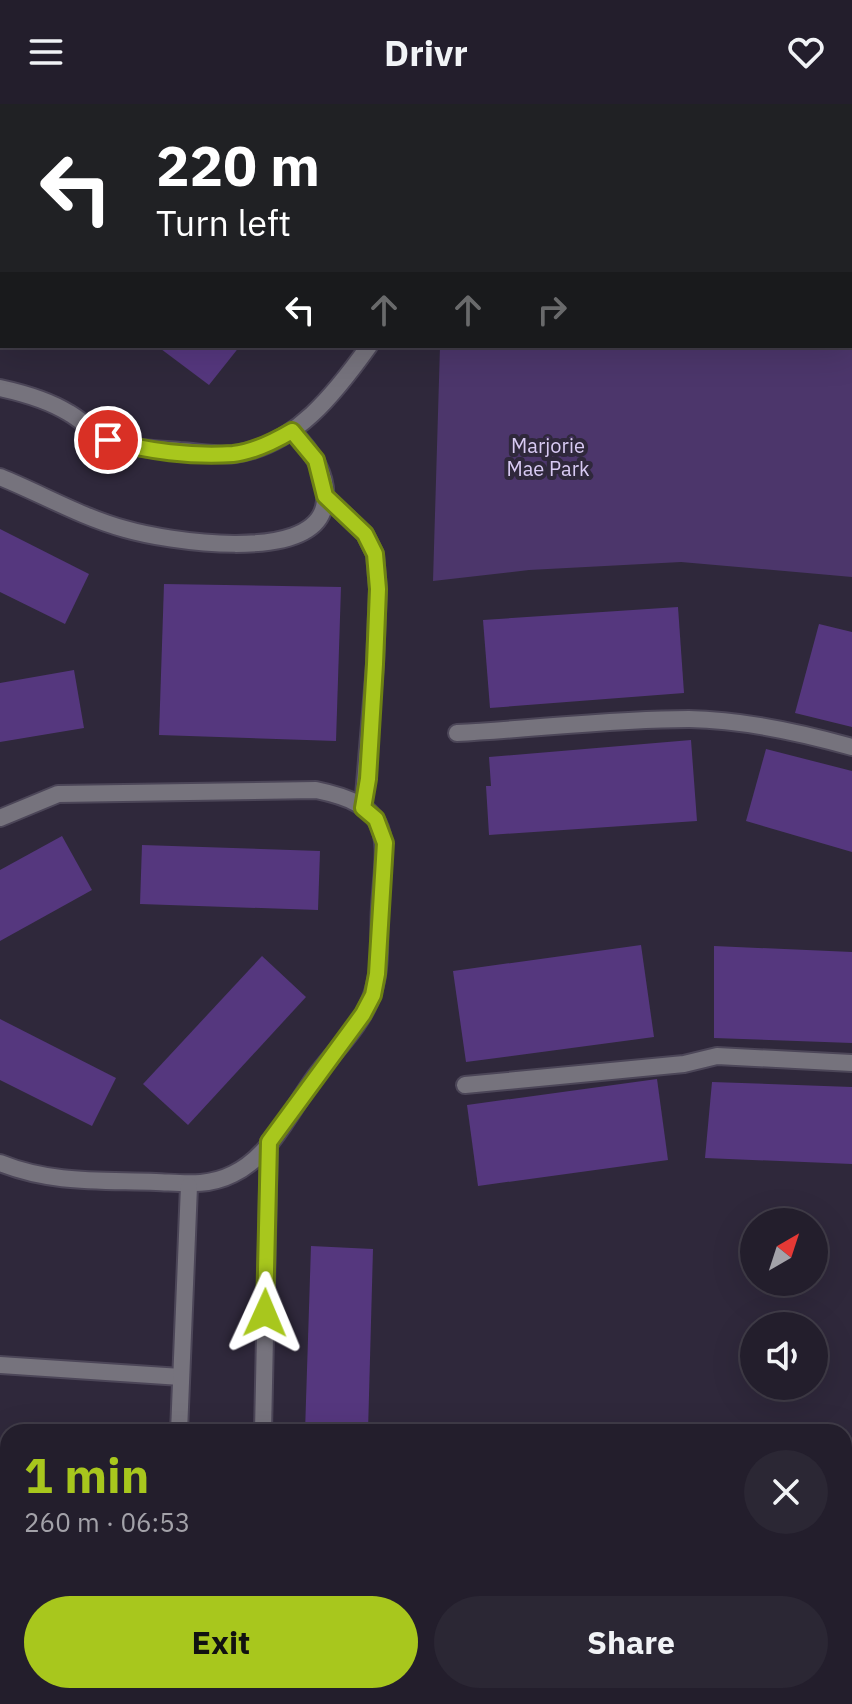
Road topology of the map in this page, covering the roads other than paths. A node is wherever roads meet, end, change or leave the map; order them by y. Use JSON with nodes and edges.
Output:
{"nodes":[{"id":1,"x":367,"y":348,"type":"edge"},
{"id":2,"x":0,"y":388,"type":"edge"},
{"id":3,"x":292,"y":431,"type":"junction"},
{"id":4,"x":0,"y":477,"type":"edge"},
{"id":5,"x":325,"y":496,"type":"junction"},
{"id":6,"x":457,"y":733,"type":"dead end"},
{"id":7,"x":852,"y":747,"type":"edge"},
{"id":8,"x":363,"y":808,"type":"junction"},
{"id":9,"x":0,"y":818,"type":"edge"},
{"id":10,"x":852,"y":1063,"type":"edge"},
{"id":11,"x":465,"y":1085,"type":"dead end"},
{"id":12,"x":269,"y":1142,"type":"junction"},
{"id":13,"x":0,"y":1163,"type":"edge"},
{"id":14,"x":189,"y":1186,"type":"junction"},
{"id":15,"x":0,"y":1365,"type":"edge"},
{"id":16,"x":181,"y":1377,"type":"junction"},
{"id":17,"x":179,"y":1424,"type":"edge"},
{"id":18,"x":263,"y":1424,"type":"edge"}],
"edges":[{"from":1,"to":3,"type":"lane"},
{"from":2,"to":3,"type":"lane"},
{"from":3,"to":5,"type":"lane"},
{"from":4,"to":5,"type":"lane"},
{"from":5,"to":8,"type":"lane"},
{"from":6,"to":7,"type":"lane"},
{"from":8,"to":9,"type":"lane"},
{"from":8,"to":12,"type":"lane"},
{"from":10,"to":11,"type":"lane"},
{"from":12,"to":14,"type":"lane"},
{"from":12,"to":18,"type":"lane"},
{"from":13,"to":14,"type":"lane"},
{"from":14,"to":16,"type":"lane"},
{"from":15,"to":16,"type":"lane"},
{"from":16,"to":17,"type":"lane"}]}
